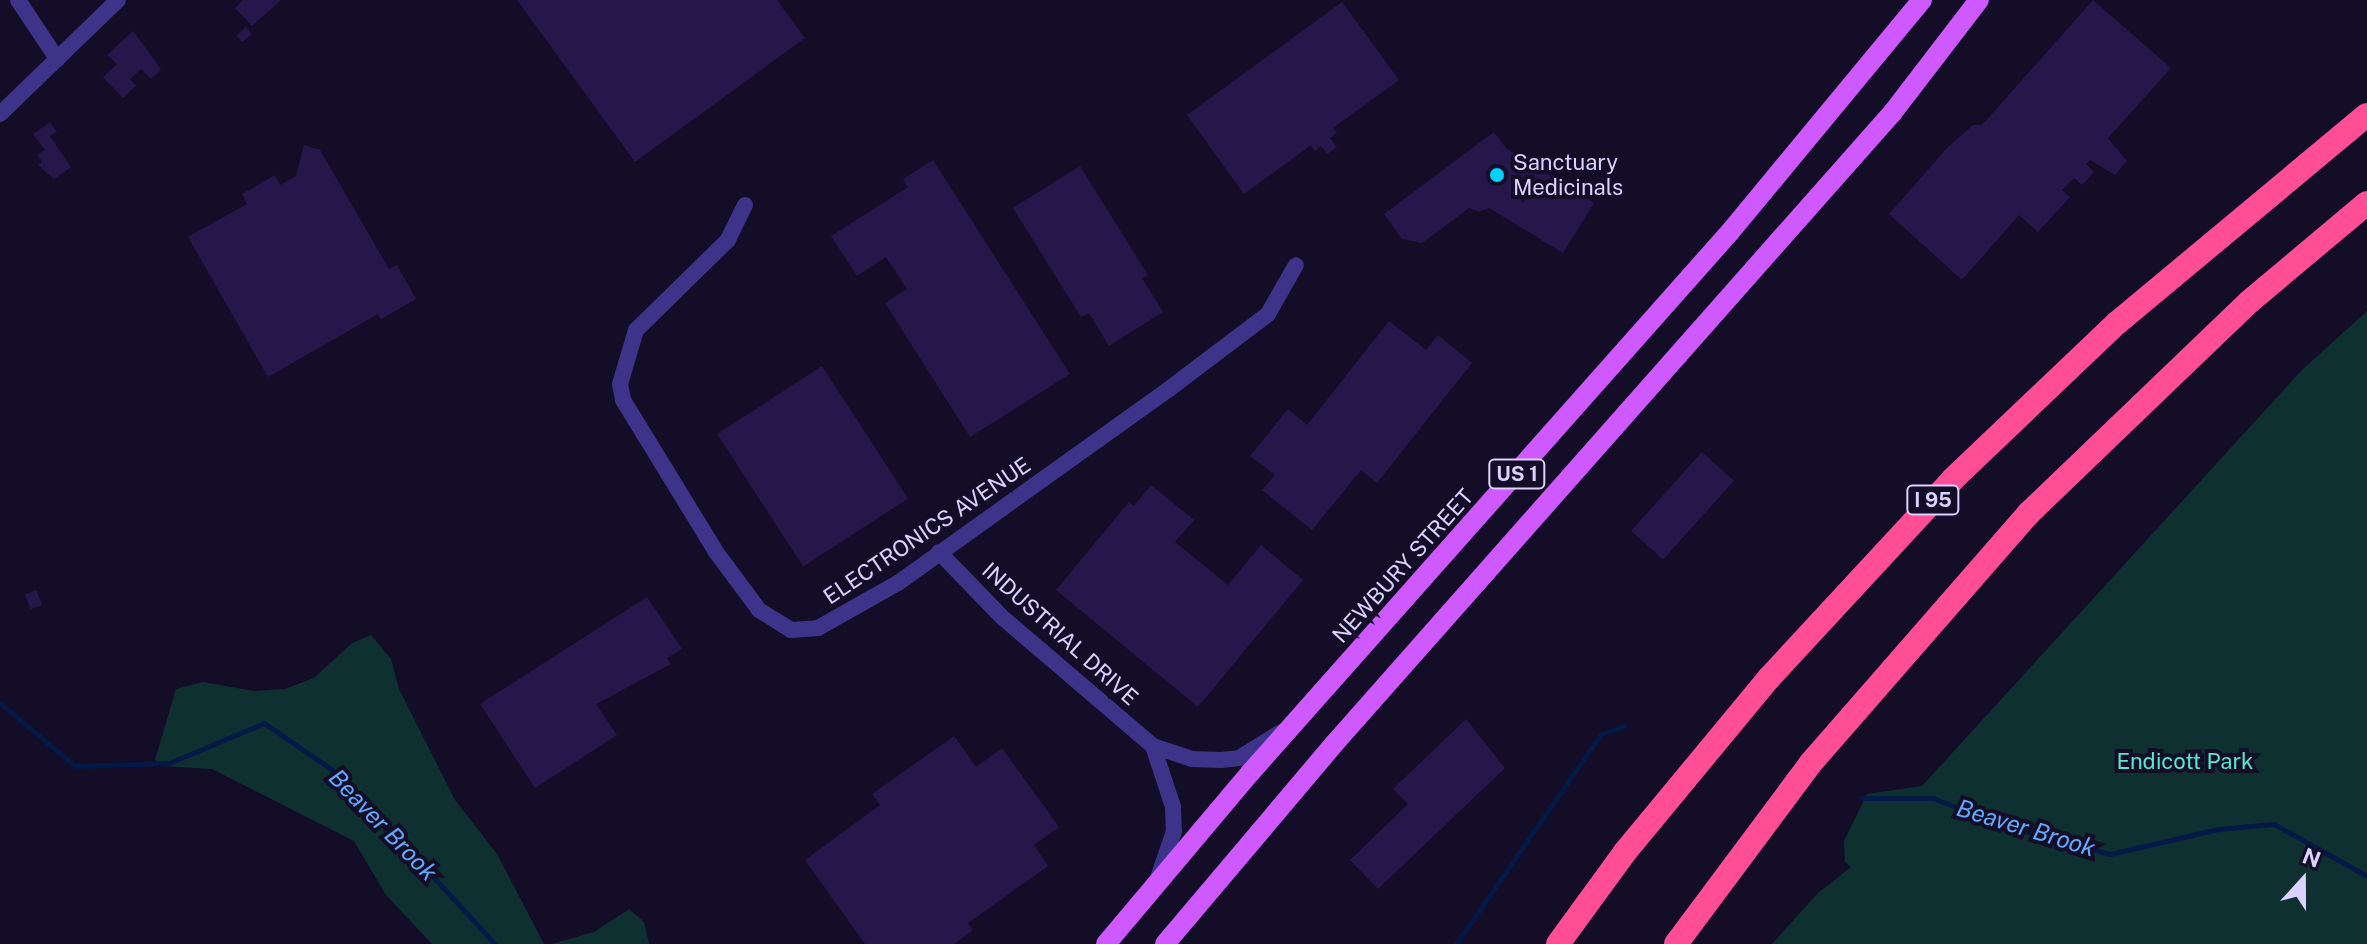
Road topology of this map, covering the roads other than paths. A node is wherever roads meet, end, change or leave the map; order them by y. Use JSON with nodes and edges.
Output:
{"nodes":[{"id":1,"x":18,"y":0,"type":"edge"},
{"id":2,"x":118,"y":0,"type":"edge"},
{"id":3,"x":1922,"y":0,"type":"edge"},
{"id":4,"x":1979,"y":0,"type":"edge"},
{"id":5,"x":57,"y":59,"type":"junction"},
{"id":6,"x":0,"y":114,"type":"edge"},
{"id":7,"x":2367,"y":115,"type":"edge"},
{"id":8,"x":2367,"y":203,"type":"edge"},
{"id":9,"x":745,"y":205,"type":"dead end"},
{"id":10,"x":1296,"y":265,"type":"dead end"},
{"id":11,"x":939,"y":552,"type":"junction"},
{"id":12,"x":1292,"y":726,"type":"junction"},
{"id":13,"x":1153,"y":746,"type":"junction"},
{"id":14,"x":1153,"y":888,"type":"junction"},
{"id":15,"x":1106,"y":944,"type":"edge"},
{"id":16,"x":1165,"y":944,"type":"edge"},
{"id":17,"x":1558,"y":944,"type":"edge"},
{"id":18,"x":1676,"y":944,"type":"edge"}],
"edges":[{"from":1,"to":5,"type":"street"},
{"from":2,"to":5,"type":"street"},
{"from":3,"to":12,"type":"main road","name":"NEWBURY STREET","number":"US 1"},
{"from":4,"to":16,"type":"main road","number":"US 1"},
{"from":5,"to":6,"type":"street"},
{"from":7,"to":17,"type":"highway","number":"I 95"},
{"from":8,"to":18,"type":"highway"},
{"from":9,"to":11,"type":"street","name":"ELECTRONICS AVENUE"},
{"from":10,"to":11,"type":"street","name":"ELECTRONICS AVENUE"},
{"from":11,"to":13,"type":"street","name":"INDUSTRIAL DRIVE"},
{"from":12,"to":13,"type":"street","name":"INDUSTRIAL DRIVE"},
{"from":12,"to":14,"type":"main road","name":"NEWBURY STREET","number":"US 1"},
{"from":13,"to":14,"type":"street"},
{"from":14,"to":15,"type":"main road","name":"NEWBURY STREET","number":"US 1"}]}
